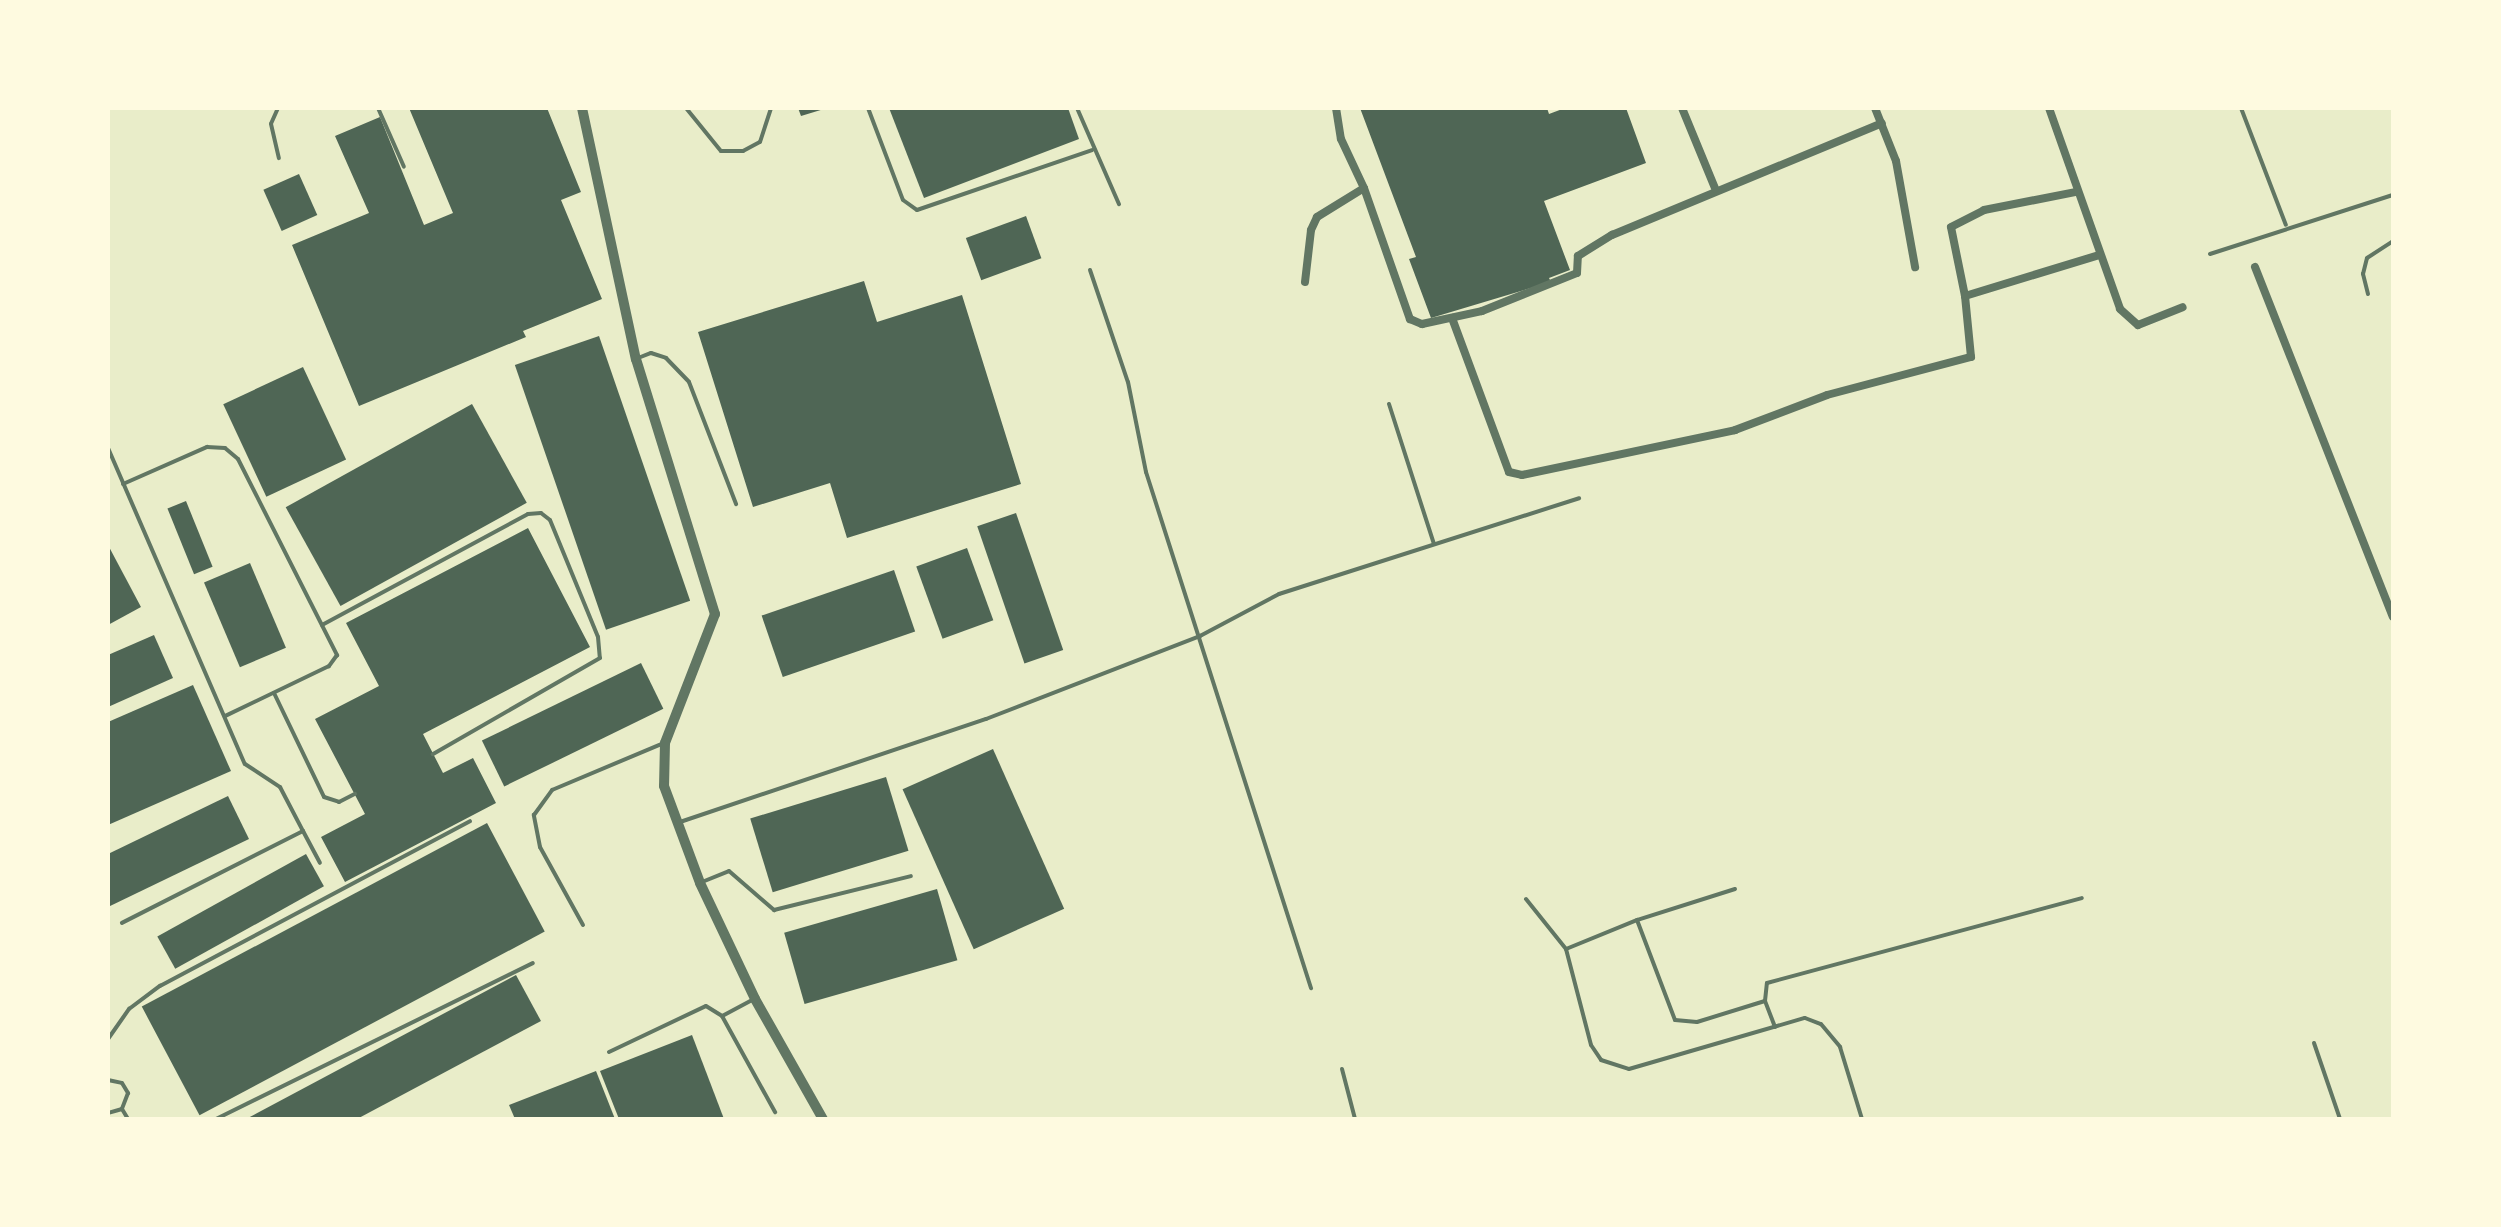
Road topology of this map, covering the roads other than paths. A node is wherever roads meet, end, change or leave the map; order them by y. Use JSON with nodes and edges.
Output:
{"nodes":[{"id":1,"x":278,"y":108,"type":"edge"},
{"id":2,"x":378,"y":108,"type":"edge"},
{"id":3,"x":582,"y":108,"type":"edge"},
{"id":4,"x":686,"y":108,"type":"edge"},
{"id":5,"x":771,"y":108,"type":"edge"},
{"id":6,"x":868,"y":108,"type":"edge"},
{"id":7,"x":1077,"y":108,"type":"edge"},
{"id":8,"x":1336,"y":108,"type":"edge"},
{"id":9,"x":1682,"y":108,"type":"edge"},
{"id":10,"x":1875,"y":108,"type":"edge"},
{"id":11,"x":2049,"y":108,"type":"edge"},
{"id":12,"x":2241,"y":108,"type":"edge"},
{"id":13,"x":1882,"y":123,"type":"junction"},
{"id":14,"x":1092,"y":150,"type":"junction"},
{"id":15,"x":279,"y":158,"type":"dead end"},
{"id":16,"x":404,"y":167,"type":"dead end"},
{"id":17,"x":1364,"y":188,"type":"junction"},
{"id":18,"x":1715,"y":188,"type":"junction"},
{"id":19,"x":2076,"y":192,"type":"junction"},
{"id":20,"x":2393,"y":195,"type":"edge"},
{"id":21,"x":1119,"y":204,"type":"dead end"},
{"id":22,"x":2286,"y":225,"type":"junction"},
{"id":23,"x":2393,"y":241,"type":"edge"},
{"id":24,"x":2210,"y":254,"type":"dead end"},
{"id":25,"x":2099,"y":255,"type":"junction"},
{"id":26,"x":1915,"y":267,"type":"dead end"},
{"id":27,"x":2255,"y":267,"type":"dead end"},
{"id":28,"x":1090,"y":270,"type":"dead end"},
{"id":29,"x":1305,"y":282,"type":"dead end"},
{"id":30,"x":2368,"y":294,"type":"dead end"},
{"id":31,"x":1965,"y":296,"type":"junction"},
{"id":32,"x":2183,"y":307,"type":"dead end"},
{"id":33,"x":1452,"y":318,"type":"junction"},
{"id":34,"x":636,"y":359,"type":"junction"},
{"id":35,"x":1389,"y":404,"type":"dead end"},
{"id":36,"x":108,"y":448,"type":"edge"},
{"id":37,"x":123,"y":484,"type":"junction"},
{"id":38,"x":1579,"y":498,"type":"dead end"},
{"id":39,"x":736,"y":504,"type":"dead end"},
{"id":40,"x":1434,"y":544,"type":"junction"},
{"id":41,"x":2393,"y":617,"type":"edge"},
{"id":42,"x":322,"y":625,"type":"junction"},
{"id":43,"x":1200,"y":636,"type":"junction"},
{"id":44,"x":274,"y":693,"type":"junction"},
{"id":45,"x":225,"y":716,"type":"junction"},
{"id":46,"x":665,"y":743,"type":"junction"},
{"id":47,"x":433,"y":754,"type":"dead end"},
{"id":48,"x":355,"y":794,"type":"dead end"},
{"id":49,"x":470,"y":821,"type":"dead end"},
{"id":50,"x":675,"y":824,"type":"junction"},
{"id":51,"x":303,"y":831,"type":"junction"},
{"id":52,"x":320,"y":863,"type":"dead end"},
{"id":53,"x":911,"y":876,"type":"dead end"},
{"id":54,"x":700,"y":883,"type":"junction"},
{"id":55,"x":1735,"y":889,"type":"dead end"},
{"id":56,"x":2082,"y":898,"type":"dead end"},
{"id":57,"x":1526,"y":899,"type":"dead end"},
{"id":58,"x":1637,"y":920,"type":"junction"},
{"id":59,"x":122,"y":923,"type":"dead end"},
{"id":60,"x":583,"y":925,"type":"dead end"},
{"id":61,"x":1566,"y":949,"type":"junction"},
{"id":62,"x":533,"y":963,"type":"dead end"},
{"id":63,"x":1311,"y":988,"type":"dead end"},
{"id":64,"x":755,"y":999,"type":"junction"},
{"id":65,"x":1765,"y":1001,"type":"junction"},
{"id":66,"x":722,"y":1016,"type":"junction"},
{"id":67,"x":1775,"y":1027,"type":"junction"},
{"id":68,"x":108,"y":1039,"type":"edge"},
{"id":69,"x":2314,"y":1043,"type":"dead end"},
{"id":70,"x":609,"y":1052,"type":"dead end"},
{"id":71,"x":1342,"y":1069,"type":"dead end"},
{"id":72,"x":108,"y":1080,"type":"edge"},
{"id":73,"x":122,"y":1109,"type":"junction"},
{"id":74,"x":775,"y":1112,"type":"dead end"},
{"id":75,"x":108,"y":1113,"type":"edge"},
{"id":76,"x":128,"y":1119,"type":"edge"},
{"id":77,"x":216,"y":1119,"type":"edge"},
{"id":78,"x":823,"y":1119,"type":"edge"},
{"id":79,"x":1355,"y":1119,"type":"edge"},
{"id":80,"x":1862,"y":1119,"type":"edge"},
{"id":81,"x":2340,"y":1119,"type":"edge"}],
"edges":[{"from":1,"to":15,"type":"lane"},
{"from":2,"to":16,"type":"lane"},
{"from":3,"to":34,"type":"street"},
{"from":4,"to":5,"type":"lane"},
{"from":6,"to":14,"type":"lane"},
{"from":7,"to":14,"type":"lane"},
{"from":8,"to":17,"type":"street"},
{"from":9,"to":18,"type":"street"},
{"from":10,"to":13,"type":"street"},
{"from":11,"to":19,"type":"street"},
{"from":12,"to":22,"type":"lane"},
{"from":13,"to":18,"type":"street"},
{"from":13,"to":26,"type":"street"},
{"from":14,"to":21,"type":"lane"},
{"from":17,"to":29,"type":"street"},
{"from":17,"to":33,"type":"street"},
{"from":18,"to":33,"type":"street"},
{"from":19,"to":25,"type":"street"},
{"from":19,"to":31,"type":"street"},
{"from":20,"to":22,"type":"lane"},
{"from":22,"to":24,"type":"lane"},
{"from":23,"to":30,"type":"lane"},
{"from":25,"to":31,"type":"street"},
{"from":25,"to":32,"type":"street"},
{"from":27,"to":41,"type":"street"},
{"from":28,"to":43,"type":"lane"},
{"from":31,"to":33,"type":"street"},
{"from":34,"to":39,"type":"lane"},
{"from":34,"to":46,"type":"street"},
{"from":35,"to":40,"type":"lane"},
{"from":36,"to":37,"type":"lane"},
{"from":37,"to":42,"type":"lane"},
{"from":37,"to":45,"type":"lane"},
{"from":38,"to":40,"type":"lane"},
{"from":40,"to":43,"type":"lane"},
{"from":42,"to":44,"type":"lane"},
{"from":42,"to":47,"type":"lane"},
{"from":43,"to":50,"type":"lane"},
{"from":43,"to":63,"type":"lane"},
{"from":44,"to":45,"type":"lane"},
{"from":44,"to":48,"type":"lane"},
{"from":45,"to":51,"type":"lane"},
{"from":46,"to":50,"type":"street"},
{"from":46,"to":60,"type":"lane"},
{"from":49,"to":68,"type":"lane"},
{"from":50,"to":54,"type":"street"},
{"from":51,"to":52,"type":"lane"},
{"from":51,"to":59,"type":"lane"},
{"from":53,"to":54,"type":"lane"},
{"from":54,"to":64,"type":"street"},
{"from":55,"to":58,"type":"lane"},
{"from":56,"to":65,"type":"lane"},
{"from":57,"to":61,"type":"lane"},
{"from":58,"to":61,"type":"lane"},
{"from":58,"to":65,"type":"lane"},
{"from":61,"to":67,"type":"lane"},
{"from":62,"to":77,"type":"lane"},
{"from":64,"to":66,"type":"lane"},
{"from":64,"to":78,"type":"street"},
{"from":65,"to":67,"type":"lane"},
{"from":66,"to":70,"type":"lane"},
{"from":66,"to":74,"type":"lane"},
{"from":67,"to":80,"type":"lane"},
{"from":69,"to":81,"type":"lane"},
{"from":71,"to":79,"type":"lane"},
{"from":72,"to":73,"type":"lane"},
{"from":73,"to":75,"type":"lane"},
{"from":73,"to":76,"type":"lane"}]}
